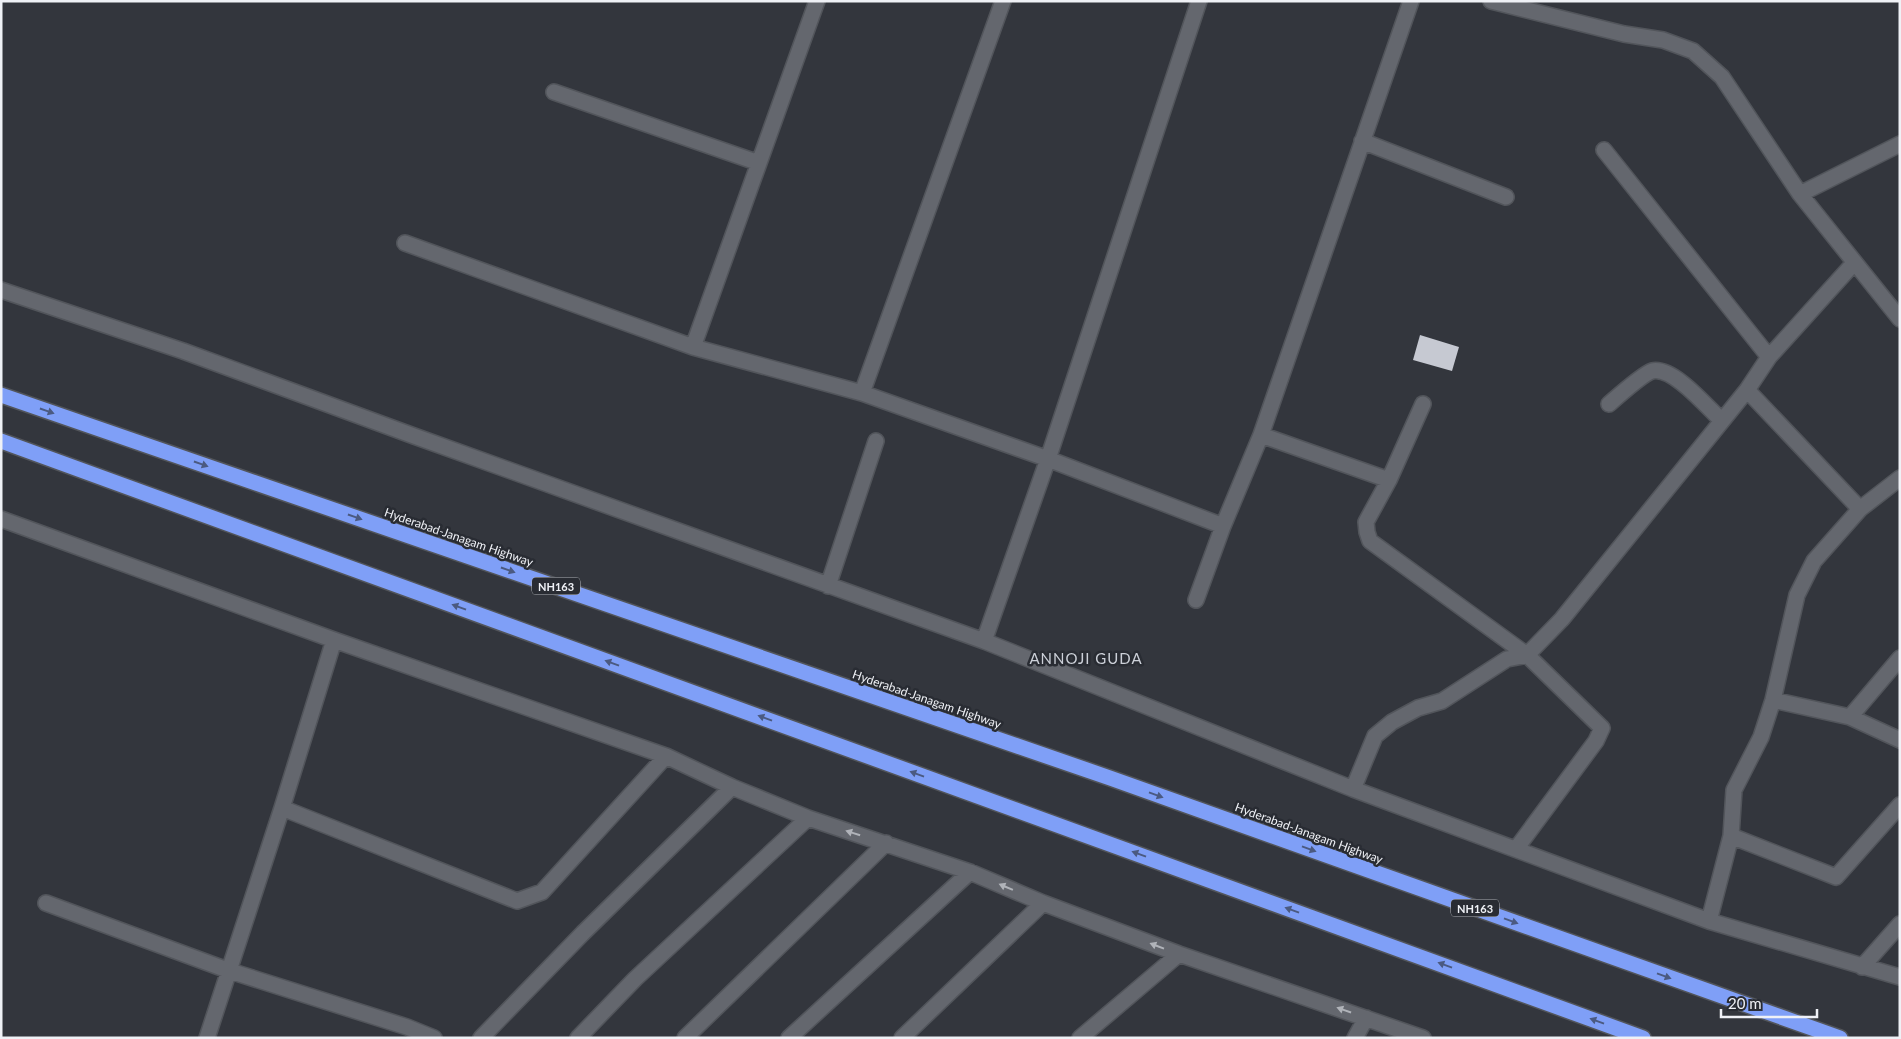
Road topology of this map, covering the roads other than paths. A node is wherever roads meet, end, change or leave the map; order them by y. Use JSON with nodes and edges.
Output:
{"nodes":[{"id":1,"x":817,"y":1,"type":"edge"},
{"id":2,"x":1003,"y":1,"type":"edge"},
{"id":3,"x":1199,"y":1,"type":"edge"},
{"id":4,"x":1411,"y":1,"type":"edge"},
{"id":5,"x":1491,"y":1,"type":"edge"},
{"id":6,"x":554,"y":92,"type":"dead end"},
{"id":7,"x":1362,"y":141,"type":"junction"},
{"id":8,"x":1900,"y":144,"type":"edge"},
{"id":9,"x":1604,"y":150,"type":"dead end"},
{"id":10,"x":759,"y":163,"type":"junction"},
{"id":11,"x":1800,"y":194,"type":"junction"},
{"id":12,"x":1506,"y":196,"type":"dead end"},
{"id":13,"x":405,"y":243,"type":"dead end"},
{"id":14,"x":1854,"y":262,"type":"junction"},
{"id":15,"x":1,"y":290,"type":"edge"},
{"id":16,"x":1900,"y":319,"type":"edge"},
{"id":17,"x":693,"y":347,"type":"junction"},
{"id":18,"x":1769,"y":357,"type":"junction"},
{"id":19,"x":1747,"y":390,"type":"junction"},
{"id":20,"x":862,"y":393,"type":"junction"},
{"id":21,"x":1,"y":395,"type":"edge"},
{"id":22,"x":1423,"y":404,"type":"dead end"},
{"id":23,"x":1608,"y":404,"type":"dead end"},
{"id":24,"x":1722,"y":421,"type":"junction"},
{"id":25,"x":1261,"y":435,"type":"junction"},
{"id":26,"x":1,"y":441,"type":"edge"},
{"id":27,"x":876,"y":441,"type":"dead end"},
{"id":28,"x":1048,"y":459,"type":"junction"},
{"id":29,"x":1900,"y":478,"type":"edge"},
{"id":30,"x":1389,"y":480,"type":"junction"},
{"id":31,"x":1860,"y":509,"type":"junction"},
{"id":32,"x":1,"y":519,"type":"edge"},
{"id":33,"x":1224,"y":526,"type":"junction"},
{"id":34,"x":828,"y":586,"type":"junction"},
{"id":35,"x":1196,"y":600,"type":"dead end"},
{"id":36,"x":334,"y":640,"type":"junction"},
{"id":37,"x":984,"y":641,"type":"junction"},
{"id":38,"x":1527,"y":656,"type":"junction"},
{"id":39,"x":1900,"y":658,"type":"edge"},
{"id":40,"x":1773,"y":700,"type":"junction"},
{"id":41,"x":1850,"y":717,"type":"junction"},
{"id":42,"x":1900,"y":740,"type":"edge"},
{"id":43,"x":666,"y":756,"type":"junction"},
{"id":44,"x":732,"y":787,"type":"junction"},
{"id":45,"x":1353,"y":789,"type":"junction"},
{"id":46,"x":1900,"y":806,"type":"edge"},
{"id":47,"x":282,"y":808,"type":"junction"},
{"id":48,"x":808,"y":818,"type":"junction"},
{"id":49,"x":1731,"y":836,"type":"junction"},
{"id":50,"x":886,"y":844,"type":"junction"},
{"id":51,"x":1516,"y":849,"type":"junction"},
{"id":52,"x":970,"y":872,"type":"junction"},
{"id":53,"x":46,"y":903,"type":"dead end"},
{"id":54,"x":1043,"y":903,"type":"junction"},
{"id":55,"x":1709,"y":921,"type":"junction"},
{"id":56,"x":1900,"y":924,"type":"edge"},
{"id":57,"x":1179,"y":954,"type":"junction"},
{"id":58,"x":1862,"y":967,"type":"junction"},
{"id":59,"x":230,"y":971,"type":"junction"},
{"id":60,"x":1900,"y":977,"type":"edge"},
{"id":61,"x":1366,"y":1018,"type":"junction"},
{"id":62,"x":405,"y":1033,"type":"edge"},
{"id":63,"x":207,"y":1038,"type":"edge"},
{"id":64,"x":434,"y":1038,"type":"edge"},
{"id":65,"x":481,"y":1038,"type":"edge"},
{"id":66,"x":578,"y":1038,"type":"edge"},
{"id":67,"x":685,"y":1038,"type":"edge"},
{"id":68,"x":789,"y":1038,"type":"edge"},
{"id":69,"x":902,"y":1038,"type":"edge"},
{"id":70,"x":1080,"y":1038,"type":"edge"},
{"id":71,"x":1355,"y":1038,"type":"edge"},
{"id":72,"x":1423,"y":1038,"type":"edge"},
{"id":73,"x":1643,"y":1038,"type":"edge"},
{"id":74,"x":1840,"y":1038,"type":"edge"}],
"edges":[{"from":1,"to":10,"type":"street"},
{"from":2,"to":20,"type":"street"},
{"from":3,"to":28,"type":"street"},
{"from":4,"to":7,"type":"street"},
{"from":5,"to":11,"type":"street"},
{"from":6,"to":10,"type":"street"},
{"from":7,"to":12,"type":"street"},
{"from":7,"to":25,"type":"street"},
{"from":8,"to":11,"type":"street"},
{"from":9,"to":18,"type":"street"},
{"from":10,"to":17,"type":"street"},
{"from":11,"to":14,"type":"street"},
{"from":13,"to":17,"type":"street"},
{"from":14,"to":16,"type":"street"},
{"from":14,"to":18,"type":"street"},
{"from":15,"to":34,"type":"street"},
{"from":17,"to":20,"type":"street"},
{"from":18,"to":19,"type":"street"},
{"from":19,"to":24,"type":"street"},
{"from":19,"to":31,"type":"street"},
{"from":20,"to":28,"type":"street"},
{"from":21,"to":74,"type":"highway","name":"Hyderabad-Janagam Highway","number":"NH163","one_way":true},
{"from":22,"to":30,"type":"street"},
{"from":23,"to":24,"type":"street"},
{"from":24,"to":38,"type":"street"},
{"from":25,"to":30,"type":"street"},
{"from":25,"to":33,"type":"street"},
{"from":73,"to":26,"type":"highway","one_way":true},
{"from":27,"to":34,"type":"street"},
{"from":28,"to":33,"type":"street"},
{"from":28,"to":37,"type":"street"},
{"from":29,"to":31,"type":"street"},
{"from":30,"to":38,"type":"street"},
{"from":31,"to":40,"type":"street"},
{"from":32,"to":36,"type":"street"},
{"from":33,"to":35,"type":"street"},
{"from":34,"to":37,"type":"street"},
{"from":36,"to":43,"type":"street"},
{"from":36,"to":47,"type":"street"},
{"from":37,"to":45,"type":"street"},
{"from":38,"to":45,"type":"street"},
{"from":38,"to":51,"type":"street"},
{"from":39,"to":41,"type":"street"},
{"from":40,"to":41,"type":"street"},
{"from":40,"to":49,"type":"street"},
{"from":41,"to":42,"type":"street"},
{"from":43,"to":44,"type":"street"},
{"from":43,"to":47,"type":"street"},
{"from":44,"to":48,"type":"street"},
{"from":44,"to":65,"type":"street"},
{"from":45,"to":51,"type":"street"},
{"from":46,"to":49,"type":"street"},
{"from":47,"to":59,"type":"street"},
{"from":50,"to":48,"type":"street","one_way":true},
{"from":48,"to":66,"type":"street"},
{"from":49,"to":55,"type":"street"},
{"from":50,"to":52,"type":"street"},
{"from":50,"to":67,"type":"street"},
{"from":51,"to":55,"type":"street"},
{"from":54,"to":52,"type":"street","one_way":true},
{"from":52,"to":68,"type":"street"},
{"from":53,"to":59,"type":"street"},
{"from":57,"to":54,"type":"street","one_way":true},
{"from":54,"to":69,"type":"street"},
{"from":55,"to":58,"type":"street"},
{"from":56,"to":58,"type":"street"},
{"from":61,"to":57,"type":"street","one_way":true},
{"from":57,"to":70,"type":"street"},
{"from":58,"to":60,"type":"street"},
{"from":59,"to":62,"type":"street"},
{"from":59,"to":63,"type":"street"},
{"from":61,"to":71,"type":"street"},
{"from":61,"to":72,"type":"street"},
{"from":62,"to":64,"type":"street"}]}
